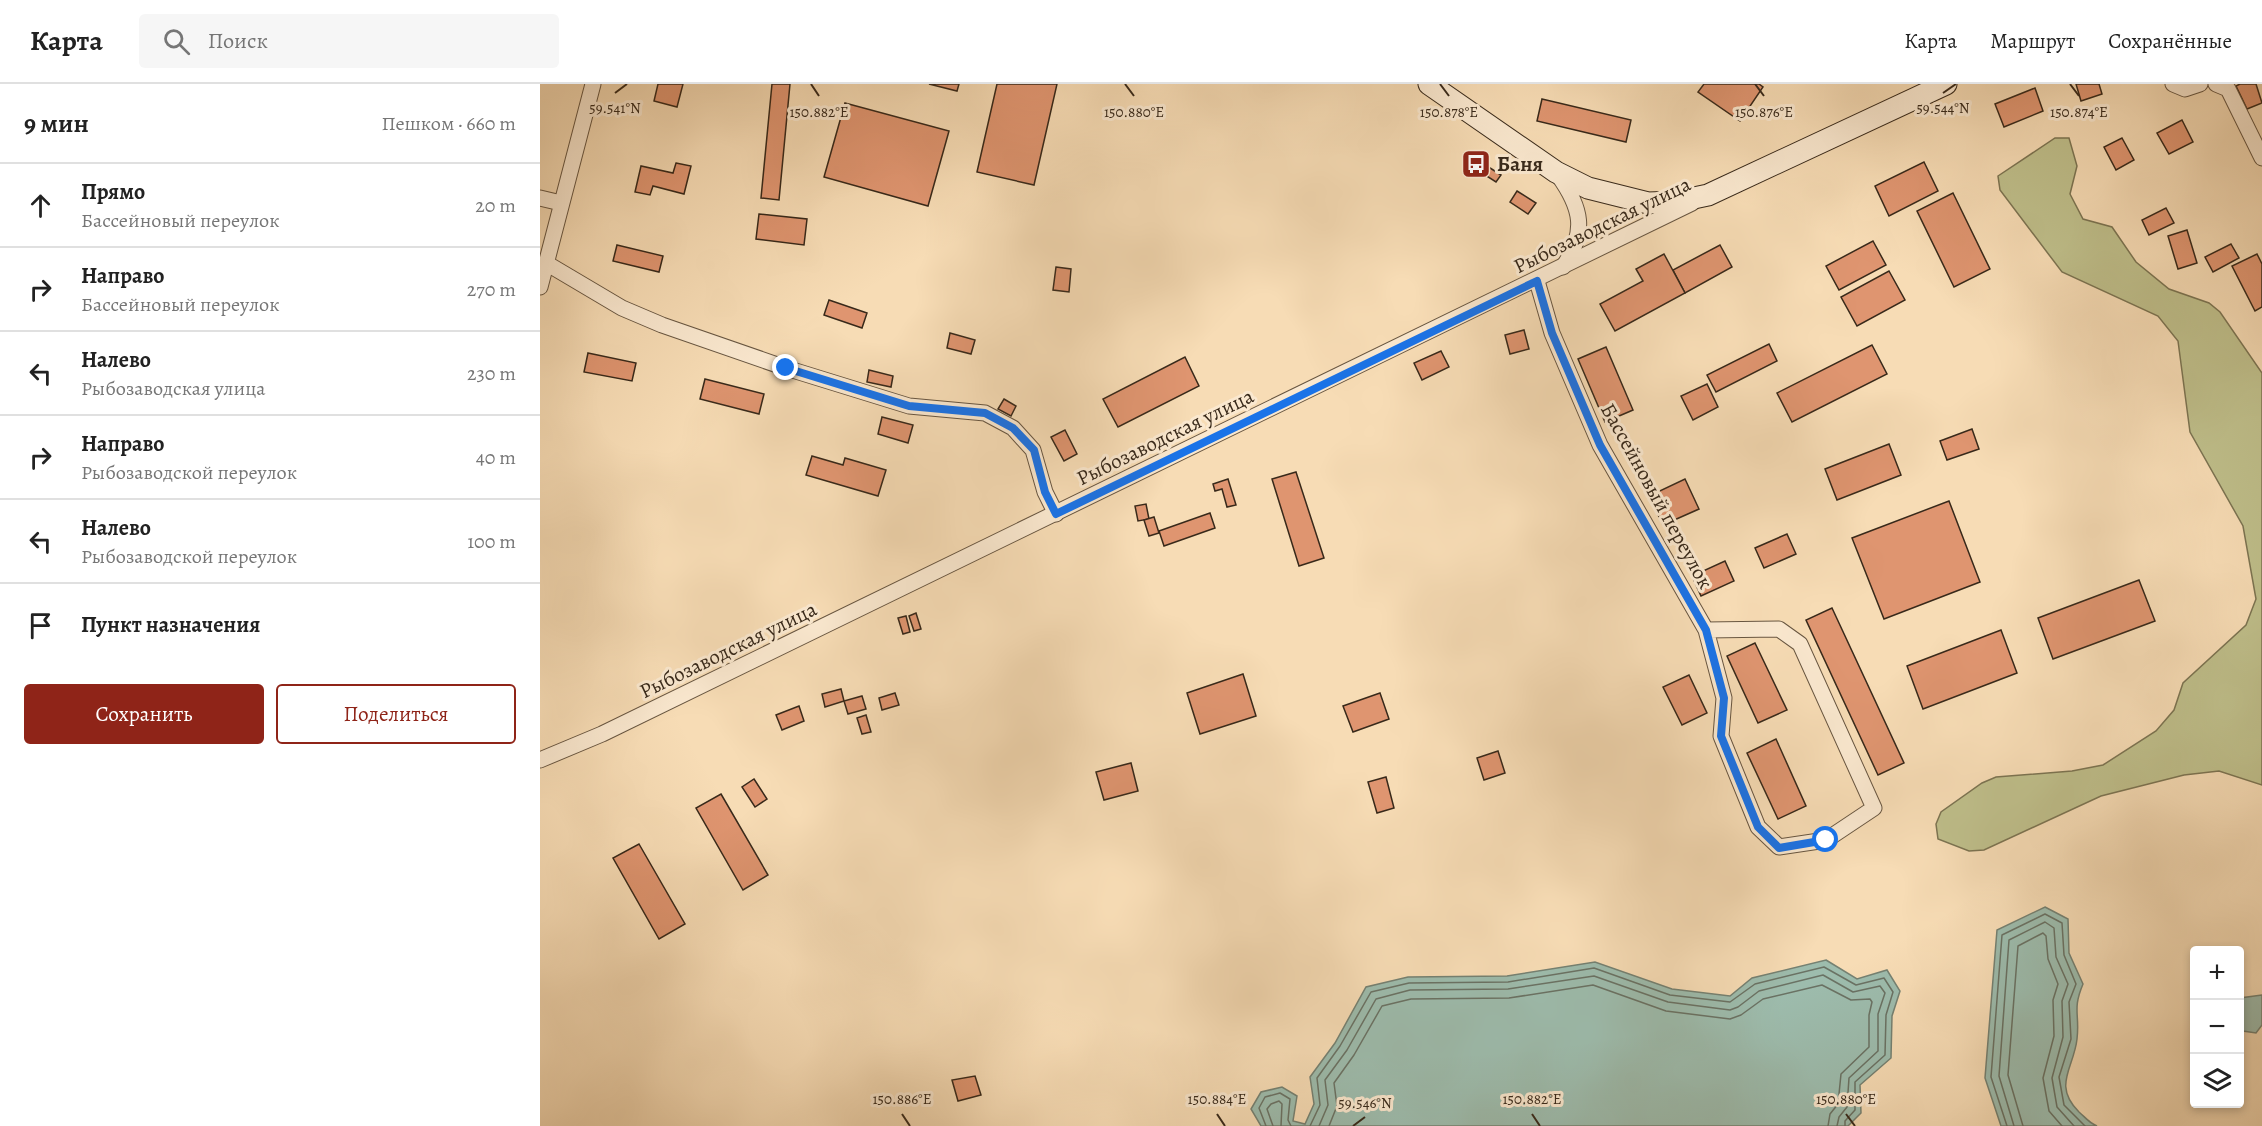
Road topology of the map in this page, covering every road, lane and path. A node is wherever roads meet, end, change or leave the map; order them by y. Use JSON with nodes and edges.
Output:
{"nodes":[{"id":1,"x":593,"y":84,"type":"edge"},
{"id":2,"x":1429,"y":84,"type":"edge"},
{"id":3,"x":1946,"y":84,"type":"edge"},
{"id":4,"x":2173,"y":84,"type":"edge"},
{"id":5,"x":2200,"y":84,"type":"edge"},
{"id":6,"x":2216,"y":84,"type":"edge"},
{"id":7,"x":2262,"y":158,"type":"edge"},
{"id":8,"x":1556,"y":172,"type":"junction"},
{"id":9,"x":1708,"y":195,"type":"junction"},
{"id":10,"x":540,"y":198,"type":"edge"},
{"id":11,"x":561,"y":203,"type":"junction"},
{"id":12,"x":546,"y":262,"type":"junction"},
{"id":13,"x":1563,"y":268,"type":"junction"},
{"id":14,"x":1537,"y":281,"type":"junction"},
{"id":15,"x":540,"y":287,"type":"edge"},
{"id":16,"x":1056,"y":514,"type":"junction"},
{"id":17,"x":1706,"y":630,"type":"junction"},
{"id":18,"x":540,"y":760,"type":"edge"}],
"edges":[{"from":1,"to":11,"type":"street"},
{"from":2,"to":8,"type":"street"},
{"from":3,"to":9,"type":"street"},
{"from":4,"to":5,"type":"street"},
{"from":6,"to":7,"type":"street"},
{"from":8,"to":9,"type":"street"},
{"from":8,"to":13,"type":"street"},
{"from":9,"to":13,"type":"street","name":"Рыбозаводская улица"},
{"from":10,"to":11,"type":"street"},
{"from":11,"to":12,"type":"street"},
{"from":12,"to":15,"type":"street"},
{"from":12,"to":16,"type":"street"},
{"from":13,"to":14,"type":"street","name":"Рыбозаводская улица"},
{"from":14,"to":16,"type":"street","name":"Рыбозаводская улица"},
{"from":14,"to":17,"type":"street","name":"Бассейновый переулок"},
{"from":16,"to":18,"type":"street","name":"Рыбозаводская улица"},
{"from":17,"to":17,"type":"street","name":"Бассейновый переулок"}]}
